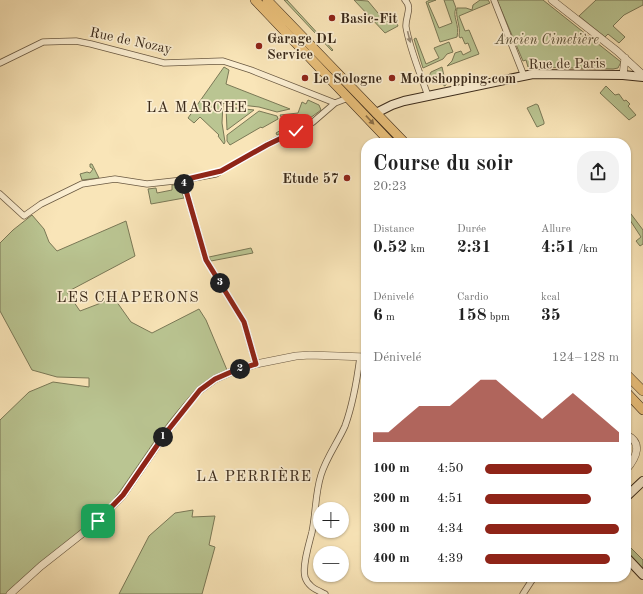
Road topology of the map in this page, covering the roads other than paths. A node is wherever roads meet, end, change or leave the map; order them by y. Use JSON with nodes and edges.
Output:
{"nodes":[{"id":1,"x":255,"y":0,"type":"edge"},
{"id":2,"x":267,"y":0,"type":"edge"},
{"id":3,"x":405,"y":0,"type":"edge"},
{"id":4,"x":494,"y":0,"type":"edge"},
{"id":5,"x":552,"y":0,"type":"edge"},
{"id":6,"x":624,"y":58,"type":"junction"},
{"id":7,"x":0,"y":63,"type":"edge"},
{"id":8,"x":623,"y":75,"type":"junction"},
{"id":9,"x":524,"y":76,"type":"junction"},
{"id":10,"x":643,"y":76,"type":"edge"},
{"id":11,"x":428,"y":96,"type":"junction"},
{"id":12,"x":348,"y":98,"type":"junction"},
{"id":13,"x":335,"y":103,"type":"junction"},
{"id":14,"x":376,"y":113,"type":"junction"},
{"id":15,"x":386,"y":138,"type":"edge"},
{"id":16,"x":400,"y":138,"type":"edge"},
{"id":17,"x":183,"y":180,"type":"junction"},
{"id":18,"x":0,"y":194,"type":"edge"},
{"id":19,"x":361,"y":357,"type":"edge"},
{"id":20,"x":256,"y":364,"type":"junction"},
{"id":21,"x":361,"y":365,"type":"edge"},
{"id":22,"x":631,"y":379,"type":"edge"},
{"id":23,"x":643,"y":391,"type":"edge"},
{"id":24,"x":631,"y":397,"type":"edge"},
{"id":25,"x":643,"y":410,"type":"edge"},
{"id":26,"x":631,"y":437,"type":"edge"},
{"id":27,"x":631,"y":464,"type":"edge"},
{"id":28,"x":643,"y":481,"type":"edge"},
{"id":29,"x":631,"y":492,"type":"edge"},
{"id":30,"x":631,"y":562,"type":"edge"},
{"id":31,"x":643,"y":575,"type":"edge"},
{"id":32,"x":531,"y":582,"type":"edge"},
{"id":33,"x":10,"y":594,"type":"edge"},
{"id":34,"x":325,"y":594,"type":"edge"},
{"id":35,"x":524,"y":594,"type":"edge"}],
"edges":[{"from":1,"to":12,"type":"main road"},
{"from":2,"to":14,"type":"main road"},
{"from":3,"to":11,"type":"street","one_way":true},
{"from":4,"to":9,"type":"street"},
{"from":5,"to":6,"type":"street"},
{"from":6,"to":8,"type":"street"},
{"from":6,"to":10,"type":"street"},
{"from":7,"to":13,"type":"street","name":"Rue de Nozay"},
{"from":8,"to":9,"type":"main road","name":"Rue de Paris"},
{"from":8,"to":10,"type":"main road","name":"Rue de Paris"},
{"from":9,"to":11,"type":"main road","name":"Rue de Paris"},
{"from":11,"to":14,"type":"main road","name":"Rue de Paris"},
{"from":12,"to":13,"type":"street"},
{"from":12,"to":15,"type":"main road","one_way":true},
{"from":13,"to":17,"type":"street"},
{"from":14,"to":16,"type":"main road"},
{"from":17,"to":18,"type":"street"},
{"from":17,"to":20,"type":"street"},
{"from":19,"to":20,"type":"street"},
{"from":20,"to":33,"type":"street"},
{"from":21,"to":34,"type":"street"},
{"from":22,"to":23,"type":"main road"},
{"from":24,"to":25,"type":"main road"},
{"from":26,"to":27,"type":"street"},
{"from":28,"to":29,"type":"main road"},
{"from":30,"to":31,"type":"main road"},
{"from":32,"to":35,"type":"street"}]}
